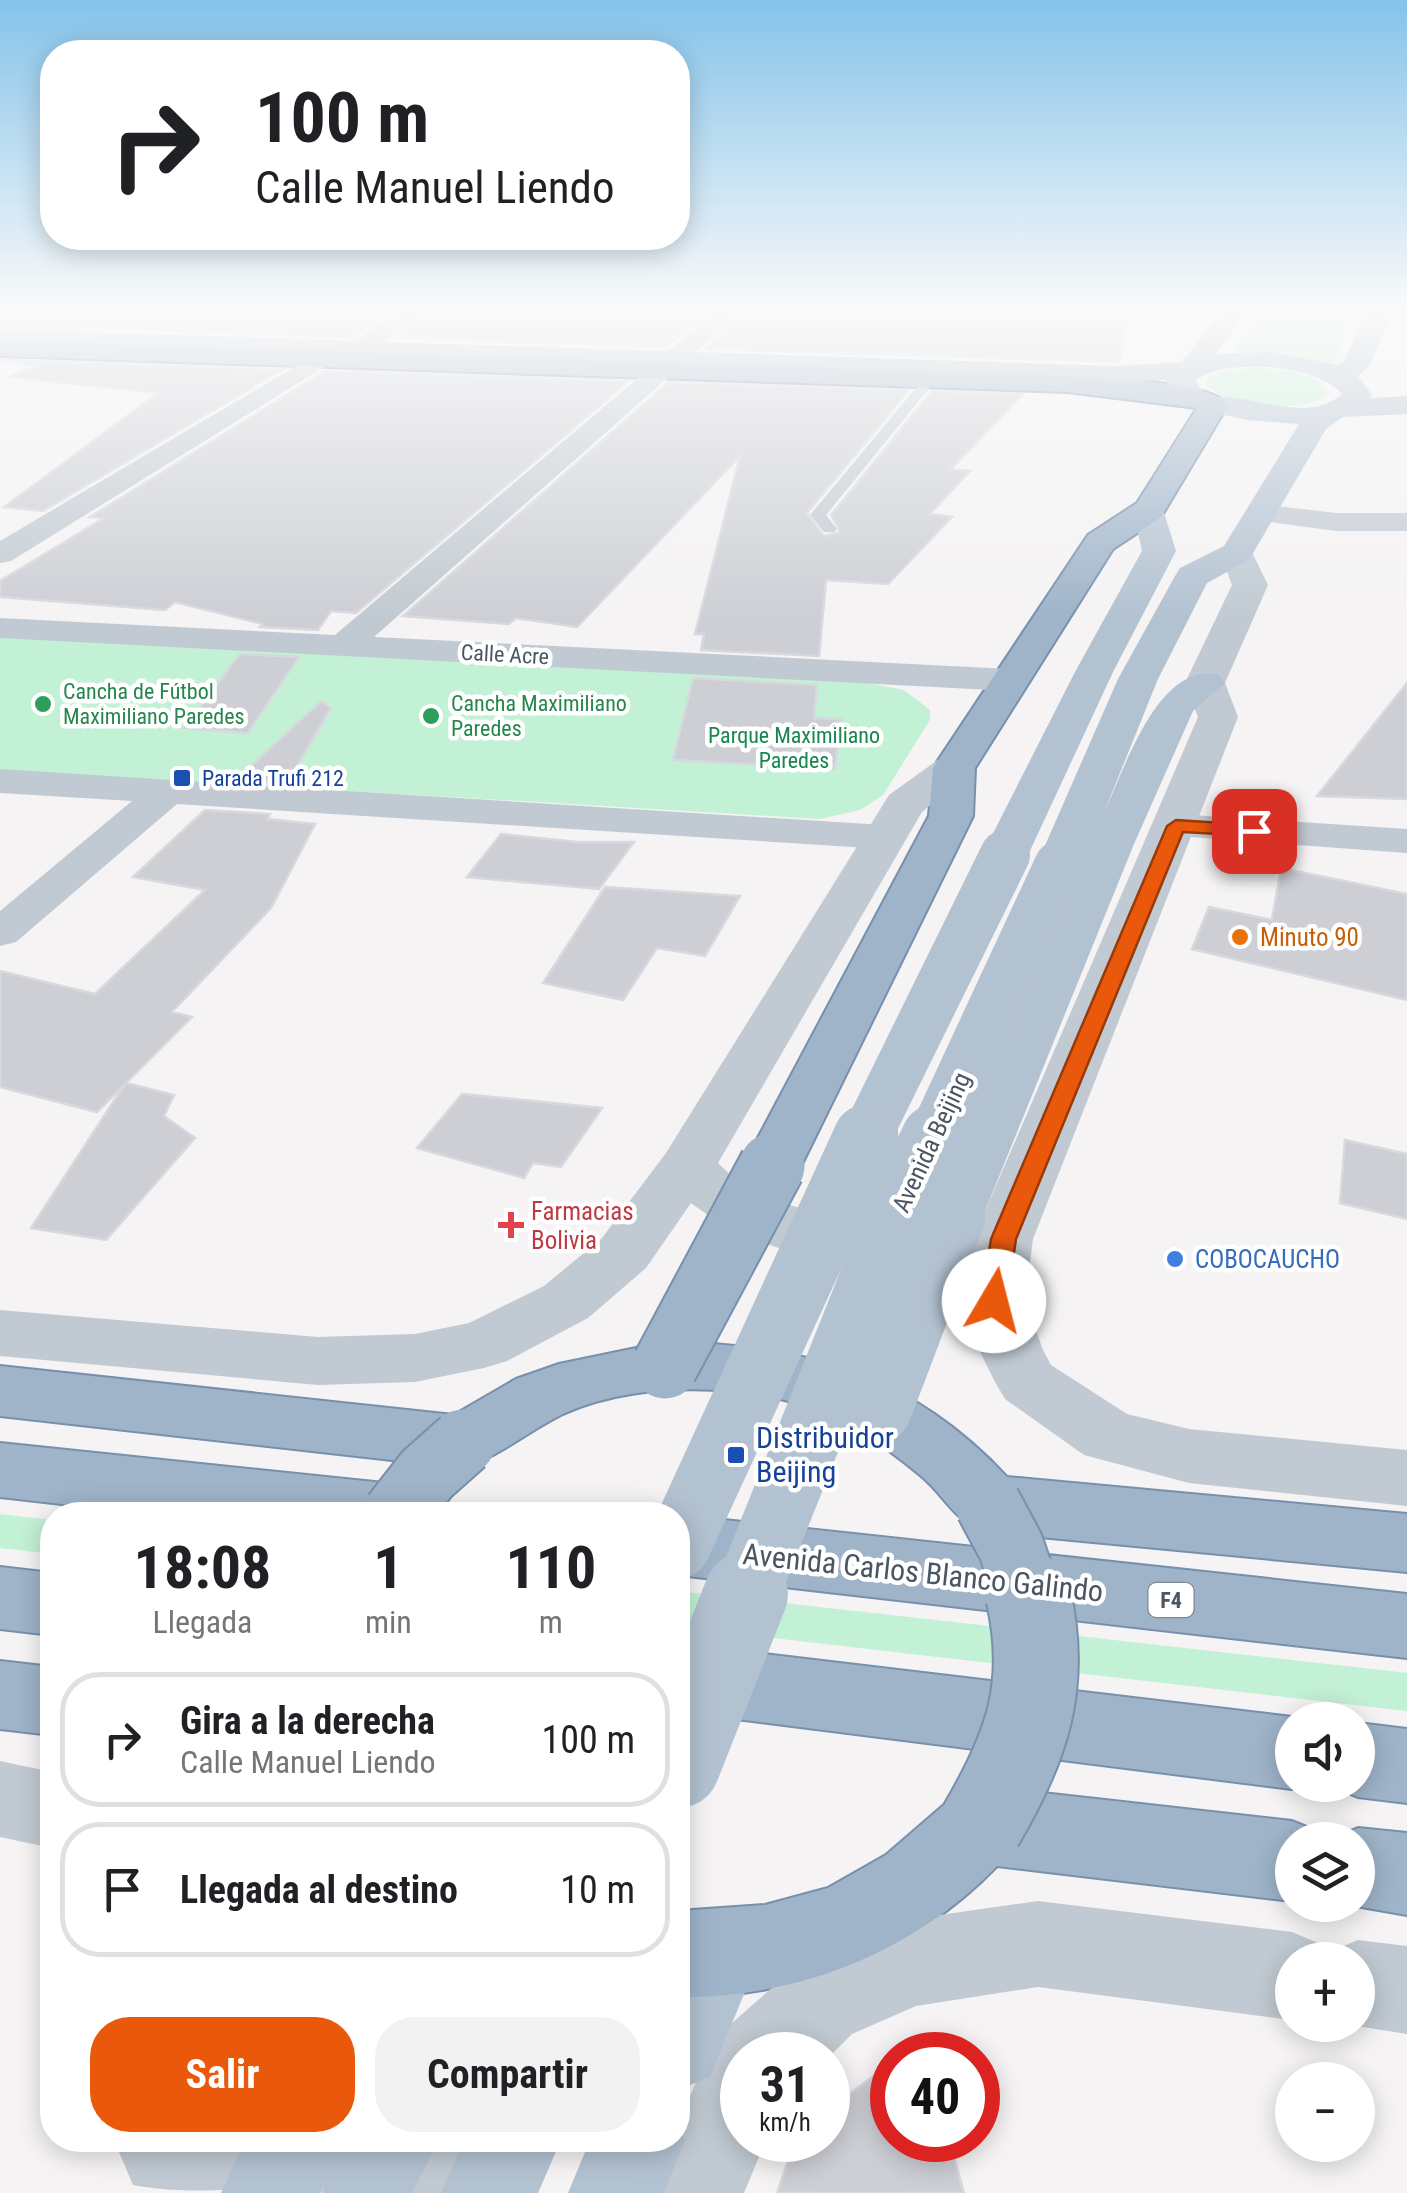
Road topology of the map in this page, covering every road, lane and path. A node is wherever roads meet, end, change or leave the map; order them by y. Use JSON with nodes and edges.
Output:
{"nodes":[{"id":1,"x":232,"y":413,"type":"edge"},
{"id":2,"x":612,"y":413,"type":"edge"},
{"id":3,"x":902,"y":413,"type":"edge"},
{"id":4,"x":1200,"y":413,"type":"edge"},
{"id":5,"x":1324,"y":413,"type":"edge"},
{"id":6,"x":1149,"y":510,"type":"junction"},
{"id":7,"x":1260,"y":513,"type":"junction"},
{"id":8,"x":1407,"y":522,"type":"edge"},
{"id":9,"x":830,"y":529,"type":"dead end"},
{"id":10,"x":1237,"y":553,"type":"junction"},
{"id":11,"x":0,"y":554,"type":"edge"},
{"id":12,"x":0,"y":628,"type":"edge"},
{"id":13,"x":343,"y":646,"type":"junction"},
{"id":14,"x":1010,"y":680,"type":"junction"},
{"id":15,"x":1205,"y":683,"type":"junction"},
{"id":16,"x":954,"y":768,"type":"junction"},
{"id":17,"x":0,"y":781,"type":"edge"},
{"id":18,"x":166,"y":793,"type":"junction"},
{"id":19,"x":1176,"y":826,"type":"junction"},
{"id":20,"x":884,"y":837,"type":"junction"},
{"id":21,"x":1407,"y":840,"type":"edge"},
{"id":22,"x":1032,"y":861,"type":"junction"},
{"id":23,"x":0,"y":933,"type":"edge"},
{"id":24,"x":686,"y":1166,"type":"junction"},
{"id":25,"x":978,"y":1228,"type":"junction"},
{"id":26,"x":0,"y":1333,"type":"edge"},
{"id":27,"x":665,"y":1366,"type":"junction"},
{"id":28,"x":0,"y":1391,"type":"edge"},
{"id":29,"x":879,"y":1410,"type":"junction"},
{"id":30,"x":463,"y":1442,"type":"junction"},
{"id":31,"x":0,"y":1470,"type":"edge"},
{"id":32,"x":1407,"y":1478,"type":"edge"},
{"id":33,"x":294,"y":1502,"type":"edge"},
{"id":34,"x":405,"y":1502,"type":"edge"},
{"id":35,"x":988,"y":1504,"type":"junction"},
{"id":36,"x":690,"y":1520,"type":"edge"},
{"id":37,"x":1407,"y":1542,"type":"edge"},
{"id":38,"x":690,"y":1547,"type":"edge"},
{"id":39,"x":0,"y":1598,"type":"edge"},
{"id":40,"x":40,"y":1603,"type":"edge"},
{"id":41,"x":1407,"y":1626,"type":"edge"},
{"id":42,"x":690,"y":1679,"type":"edge"},
{"id":43,"x":0,"y":1694,"type":"edge"},
{"id":44,"x":40,"y":1699,"type":"edge"},
{"id":45,"x":690,"y":1736,"type":"edge"},
{"id":46,"x":1275,"y":1750,"type":"edge"},
{"id":47,"x":1375,"y":1762,"type":"edge"},
{"id":48,"x":1407,"y":1766,"type":"edge"},
{"id":49,"x":0,"y":1799,"type":"edge"},
{"id":50,"x":40,"y":1807,"type":"edge"},
{"id":51,"x":980,"y":1825,"type":"junction"},
{"id":52,"x":1275,"y":1858,"type":"edge"},
{"id":53,"x":696,"y":1954,"type":"edge"},
{"id":54,"x":1275,"y":1974,"type":"edge"},
{"id":55,"x":690,"y":1985,"type":"edge"},
{"id":56,"x":1375,"y":1986,"type":"edge"},
{"id":57,"x":1407,"y":1990,"type":"edge"},
{"id":58,"x":789,"y":2032,"type":"edge"},
{"id":59,"x":720,"y":2137,"type":"edge"},
{"id":60,"x":225,"y":2152,"type":"edge"},
{"id":61,"x":291,"y":2152,"type":"edge"},
{"id":62,"x":346,"y":2152,"type":"edge"},
{"id":63,"x":386,"y":2152,"type":"edge"},
{"id":64,"x":508,"y":2152,"type":"edge"},
{"id":65,"x":633,"y":2152,"type":"edge"},
{"id":66,"x":166,"y":2170,"type":"edge"},
{"id":67,"x":269,"y":2193,"type":"edge"},
{"id":68,"x":365,"y":2193,"type":"edge"},
{"id":69,"x":452,"y":2193,"type":"edge"},
{"id":70,"x":489,"y":2193,"type":"edge"},
{"id":71,"x":616,"y":2193,"type":"edge"},
{"id":72,"x":696,"y":2193,"type":"edge"}],
"edges":[{"from":1,"to":11,"type":"street"},
{"from":2,"to":13,"type":"street"},
{"from":3,"to":9,"type":"lane"},
{"from":4,"to":6,"type":"highway"},
{"from":5,"to":7,"type":"main road"},
{"from":6,"to":14,"type":"highway"},
{"from":6,"to":22,"type":"main road","name":"Avenida Beijing"},
{"from":7,"to":8,"type":"street"},
{"from":7,"to":10,"type":"main road"},
{"from":10,"to":15,"type":"street"},
{"from":10,"to":22,"type":"main road","name":"Avenida Beijing"},
{"from":12,"to":13,"type":"street","name":"Calle Acre"},
{"from":13,"to":14,"type":"street","name":"Calle Acre"},
{"from":14,"to":16,"type":"highway"},
{"from":15,"to":19,"type":"street"},
{"from":15,"to":25,"type":"main road"},
{"from":16,"to":20,"type":"street"},
{"from":16,"to":27,"type":"highway","bridge":true},
{"from":17,"to":18,"type":"street"},
{"from":18,"to":20,"type":"street"},
{"from":18,"to":23,"type":"street"},
{"from":19,"to":21,"type":"street"},
{"from":19,"to":25,"type":"street"},
{"from":20,"to":24,"type":"street"},
{"from":22,"to":36,"type":"main road","name":"Avenida Beijing","bridge":true},
{"from":22,"to":45,"type":"main road","name":"Avenida Beijing","bridge":true},
{"from":24,"to":25,"type":"street"},
{"from":24,"to":26,"type":"street"},
{"from":25,"to":29,"type":"main road","bridge":true},
{"from":25,"to":32,"type":"street"},
{"from":27,"to":29,"type":"highway","bridge":true},
{"from":27,"to":30,"type":"highway"},
{"from":28,"to":30,"type":"highway"},
{"from":29,"to":35,"type":"highway"},
{"from":30,"to":34,"type":"highway","bridge":true},
{"from":31,"to":33,"type":"highway"},
{"from":35,"to":37,"type":"highway"},
{"from":35,"to":51,"type":"highway","bridge":true},
{"from":38,"to":41,"type":"highway","name":"Avenida Carlos Blanco Galindo","number":"F4"},
{"from":39,"to":40,"type":"highway"},
{"from":42,"to":46,"type":"highway"},
{"from":43,"to":44,"type":"highway"},
{"from":47,"to":48,"type":"highway"},
{"from":49,"to":50,"type":"street"},
{"from":51,"to":52,"type":"highway"},
{"from":51,"to":53,"type":"highway"},
{"from":53,"to":55,"type":"main road"},
{"from":54,"to":58,"type":"street"},
{"from":56,"to":57,"type":"street"},
{"from":59,"to":72,"type":"street"},
{"from":60,"to":66,"type":"street"},
{"from":61,"to":67,"type":"main road"},
{"from":62,"to":69,"type":"street"},
{"from":63,"to":68,"type":"main road","bridge":true},
{"from":64,"to":70,"type":"main road"},
{"from":65,"to":71,"type":"main road"}]}
